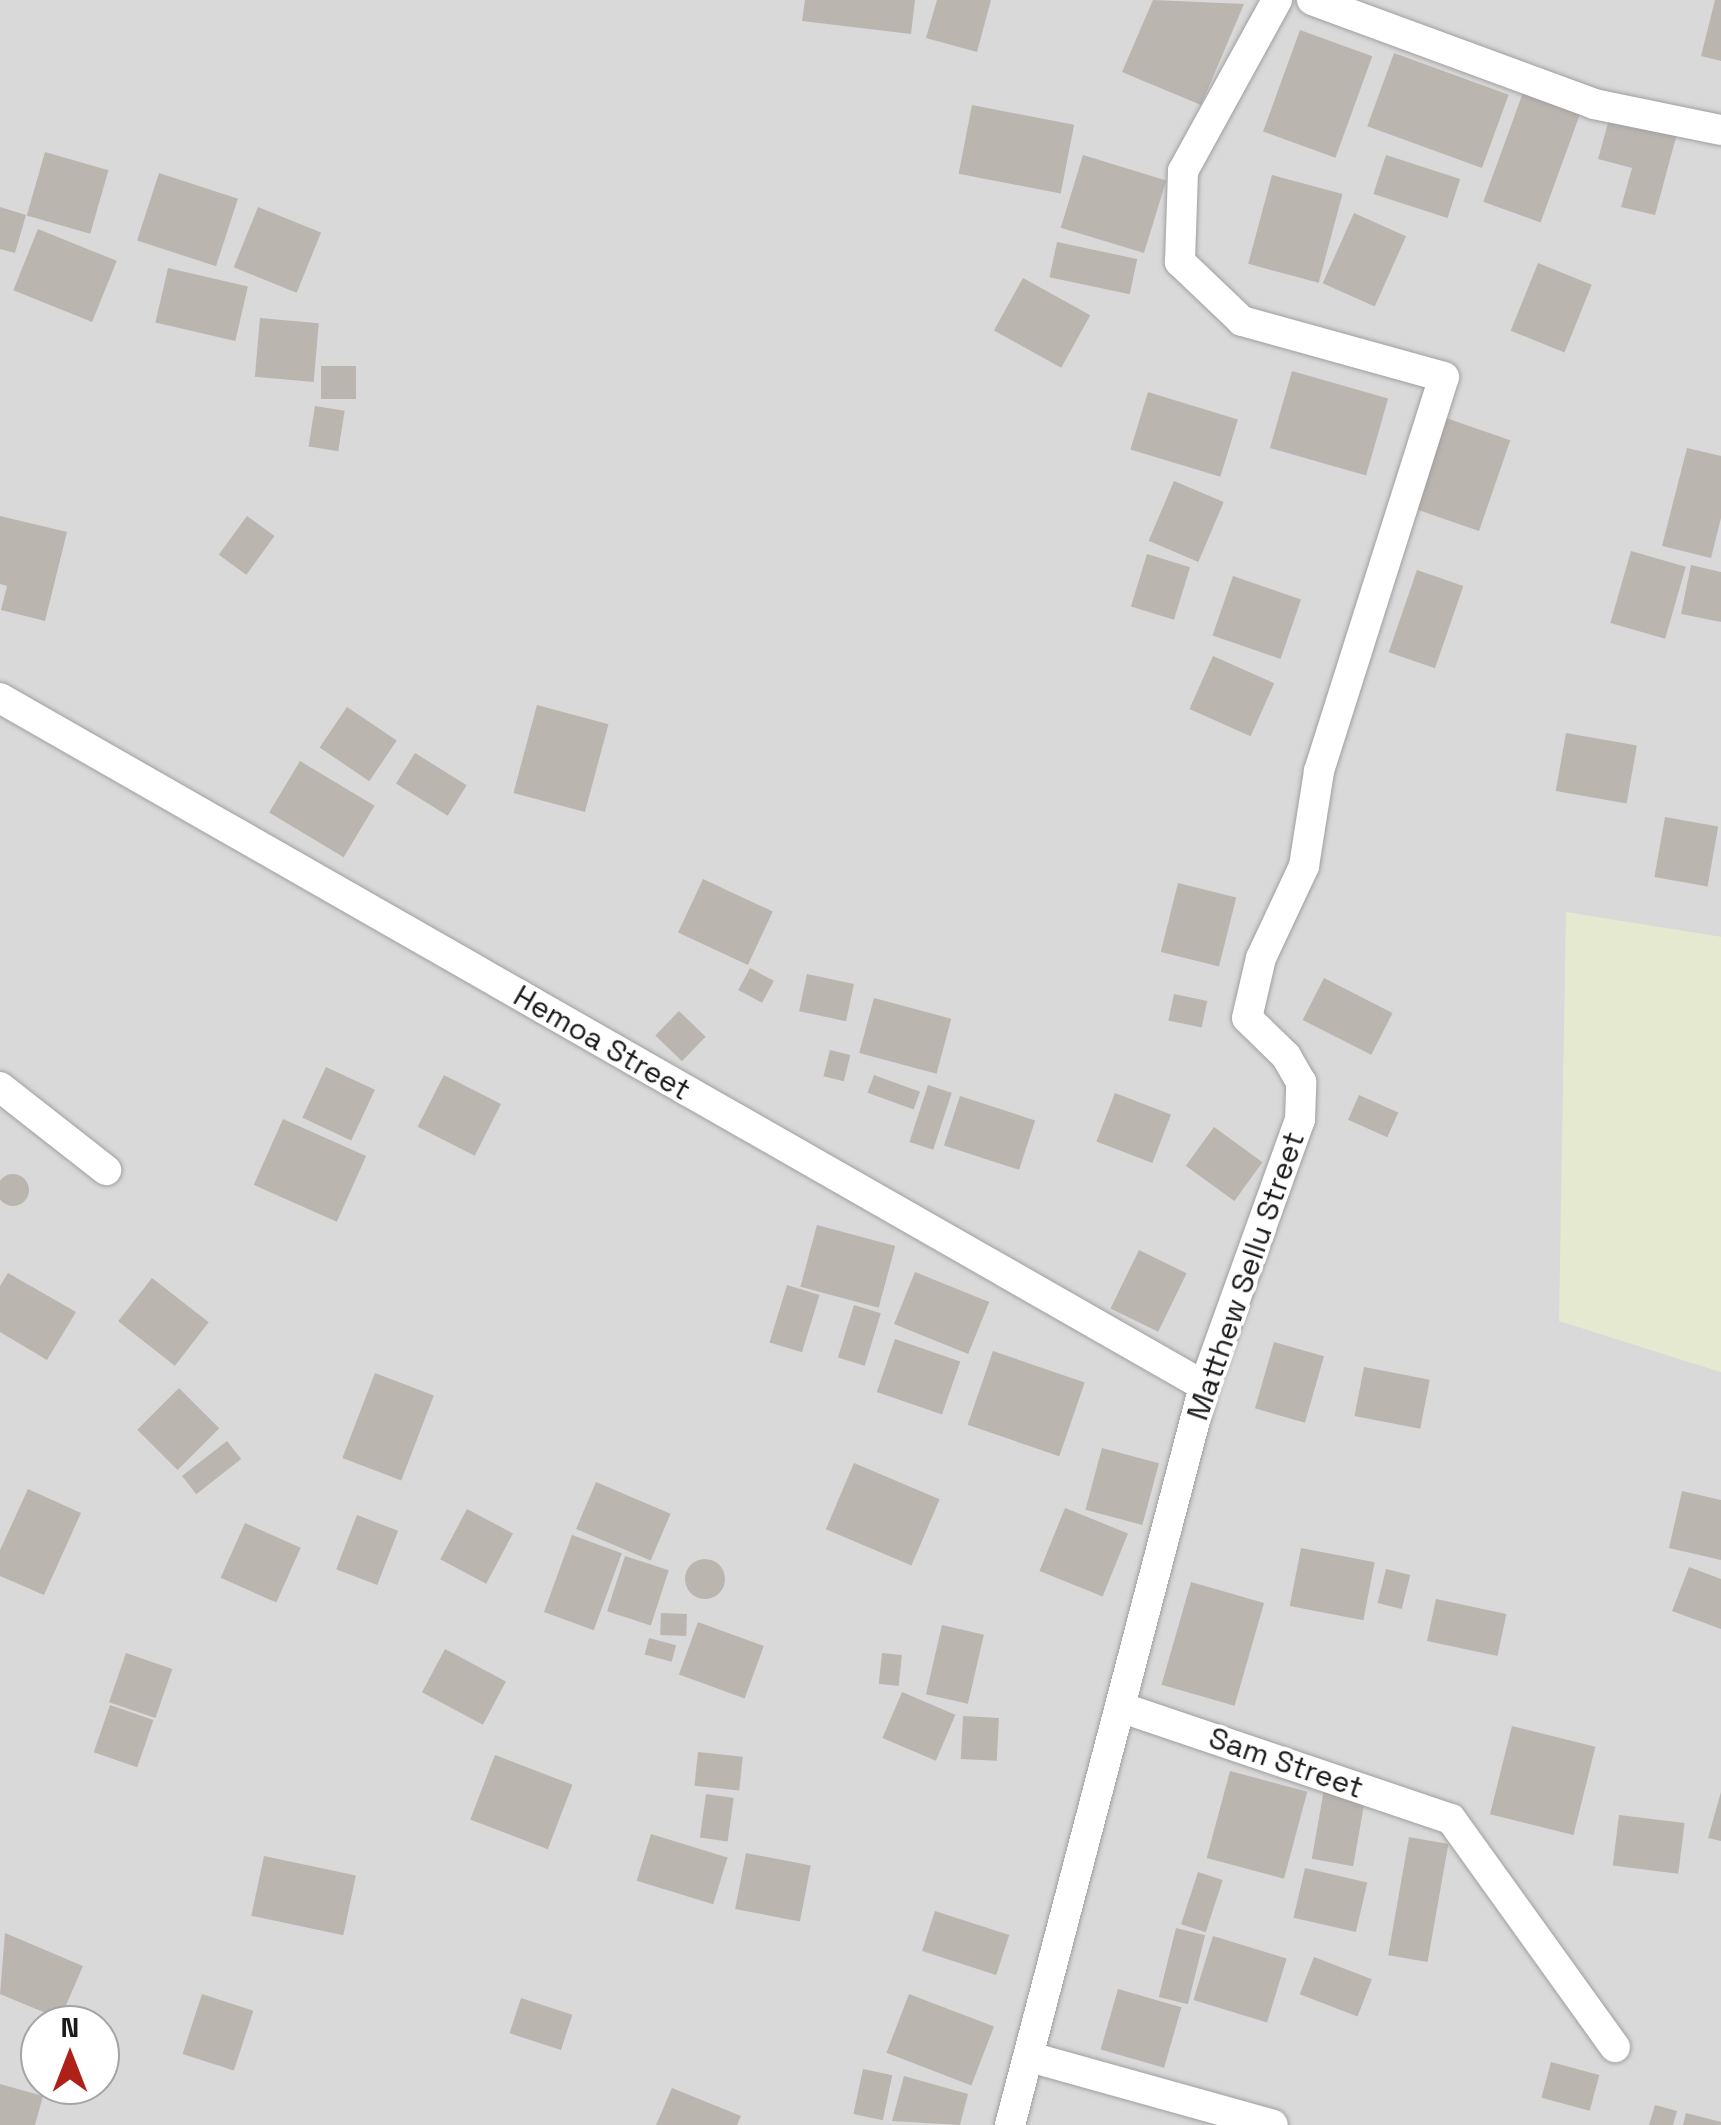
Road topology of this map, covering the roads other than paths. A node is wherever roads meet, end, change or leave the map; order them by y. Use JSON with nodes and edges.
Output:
{"nodes":[{"id":1,"x":1277,"y":0,"type":"edge"},
{"id":2,"x":1312,"y":0,"type":"edge"},
{"id":3,"x":1721,"y":130,"type":"edge"},
{"id":4,"x":0,"y":698,"type":"edge"},
{"id":5,"x":0,"y":1087,"type":"edge"},
{"id":6,"x":106,"y":1170,"type":"dead end"},
{"id":7,"x":1204,"y":1386,"type":"junction"},
{"id":8,"x":1120,"y":1708,"type":"junction"},
{"id":9,"x":1615,"y":2047,"type":"dead end"},
{"id":10,"x":1030,"y":2057,"type":"junction"},
{"id":11,"x":1010,"y":2125,"type":"edge"},
{"id":12,"x":1273,"y":2125,"type":"edge"}],
"edges":[{"from":1,"to":7,"type":"street","name":"Matthew Sellu Street"},
{"from":2,"to":3,"type":"street"},
{"from":4,"to":7,"type":"street","name":"Hemoa Street"},
{"from":5,"to":6,"type":"street"},
{"from":7,"to":8,"type":"street","name":"Matthew Sellu Street"},
{"from":8,"to":9,"type":"street","name":"Sam Street"},
{"from":8,"to":10,"type":"street","name":"Matthew Sellu Street"},
{"from":10,"to":11,"type":"street","name":"Matthew Sellu Street"},
{"from":10,"to":12,"type":"street"}]}
